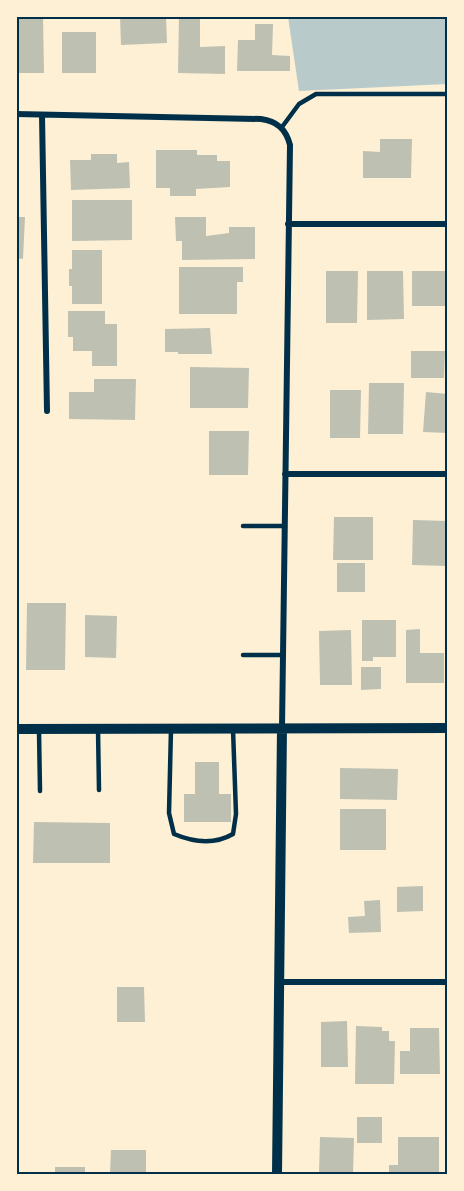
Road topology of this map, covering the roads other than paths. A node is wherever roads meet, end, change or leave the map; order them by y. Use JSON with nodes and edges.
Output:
{"nodes":[{"id":1,"x":447,"y":93,"type":"edge"},
{"id":2,"x":16,"y":114,"type":"edge"},
{"id":3,"x":42,"y":115,"type":"junction"},
{"id":4,"x":282,"y":127,"type":"junction"},
{"id":5,"x":288,"y":224,"type":"junction"},
{"id":6,"x":447,"y":224,"type":"edge"},
{"id":7,"x":46,"y":411,"type":"dead end"},
{"id":8,"x":285,"y":474,"type":"junction"},
{"id":9,"x":447,"y":474,"type":"edge"},
{"id":10,"x":243,"y":526,"type":"dead end"},
{"id":11,"x":285,"y":526,"type":"junction"},
{"id":12,"x":243,"y":655,"type":"dead end"},
{"id":13,"x":283,"y":655,"type":"junction"},
{"id":14,"x":282,"y":728,"type":"junction"},
{"id":15,"x":447,"y":728,"type":"edge"},
{"id":16,"x":16,"y":729,"type":"edge"},
{"id":17,"x":39,"y":729,"type":"junction"},
{"id":18,"x":98,"y":729,"type":"junction"},
{"id":19,"x":171,"y":729,"type":"junction"},
{"id":20,"x":233,"y":729,"type":"junction"},
{"id":21,"x":99,"y":790,"type":"dead end"},
{"id":22,"x":40,"y":791,"type":"dead end"},
{"id":23,"x":279,"y":982,"type":"junction"},
{"id":24,"x":447,"y":982,"type":"edge"},
{"id":25,"x":277,"y":1174,"type":"edge"}],
"edges":[{"from":1,"to":4,"type":"lane"},
{"from":2,"to":3,"type":"street"},
{"from":3,"to":4,"type":"street"},
{"from":3,"to":7,"type":"street"},
{"from":4,"to":5,"type":"street"},
{"from":5,"to":6,"type":"street"},
{"from":5,"to":8,"type":"street"},
{"from":8,"to":9,"type":"street"},
{"from":8,"to":11,"type":"street"},
{"from":10,"to":11,"type":"lane"},
{"from":11,"to":13,"type":"street"},
{"from":12,"to":13,"type":"lane"},
{"from":13,"to":14,"type":"street"},
{"from":14,"to":15,"type":"street"},
{"from":14,"to":20,"type":"street"},
{"from":14,"to":23,"type":"street"},
{"from":16,"to":17,"type":"street"},
{"from":17,"to":18,"type":"street"},
{"from":17,"to":22,"type":"lane"},
{"from":18,"to":19,"type":"street"},
{"from":18,"to":21,"type":"lane"},
{"from":19,"to":20,"type":"street"},
{"from":19,"to":20,"type":"lane"},
{"from":23,"to":24,"type":"street"},
{"from":23,"to":25,"type":"street"}]}
